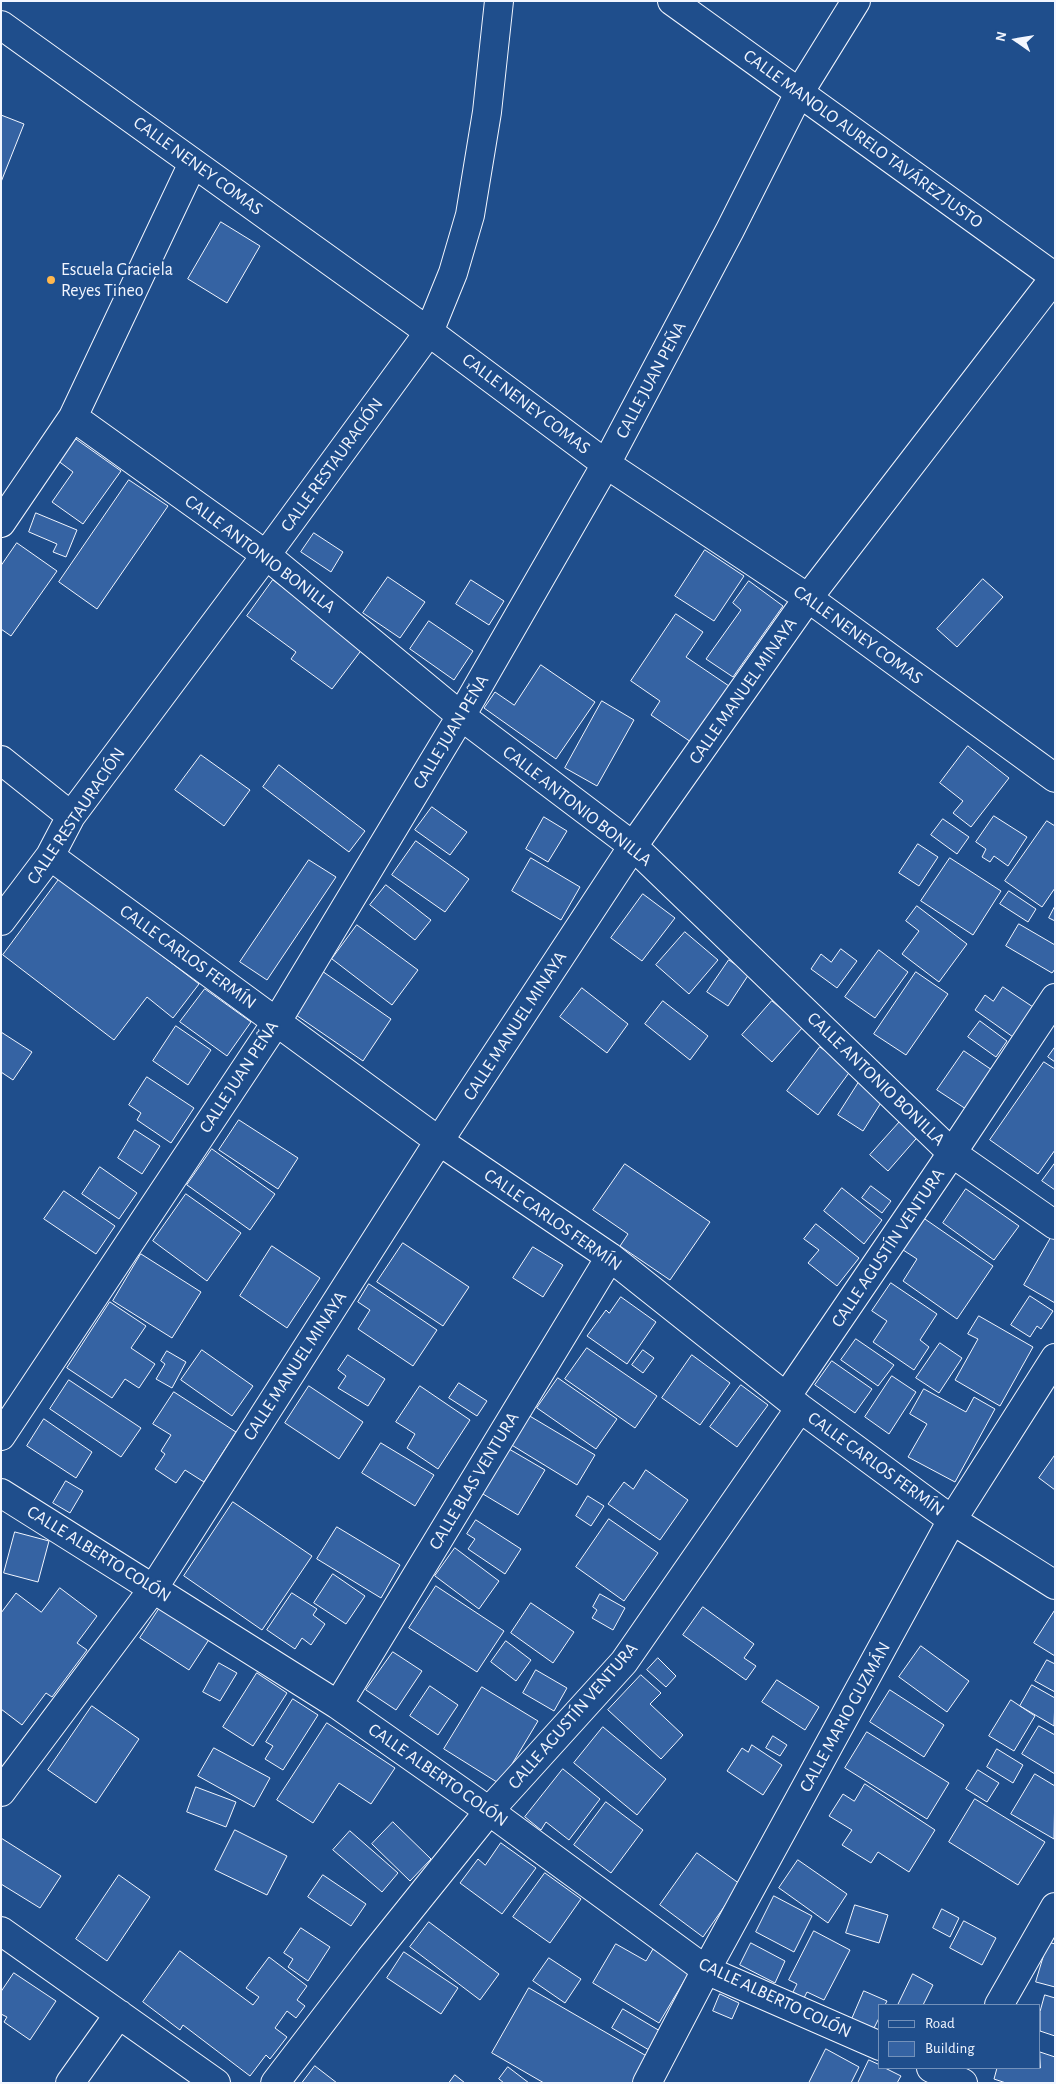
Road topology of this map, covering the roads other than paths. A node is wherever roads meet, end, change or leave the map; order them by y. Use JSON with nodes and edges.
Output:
{"nodes":[{"id":1,"x":499,"y":1,"type":"edge"},
{"id":2,"x":672,"y":1,"type":"edge"},
{"id":3,"x":856,"y":1,"type":"edge"},
{"id":4,"x":1,"y":25,"type":"edge"},
{"id":5,"x":798,"y":93,"type":"junction"},
{"id":6,"x":193,"y":163,"type":"junction"},
{"id":7,"x":1055,"y":277,"type":"edge"},
{"id":8,"x":428,"y":332,"type":"junction"},
{"id":9,"x":73,"y":417,"type":"junction"},
{"id":10,"x":606,"y":464,"type":"junction"},
{"id":11,"x":1,"y":524,"type":"edge"},
{"id":12,"x":266,"y":555,"type":"junction"},
{"id":13,"x":808,"y":598,"type":"junction"},
{"id":14,"x":461,"y":716,"type":"junction"},
{"id":15,"x":1,"y":760,"type":"edge"},
{"id":16,"x":1055,"y":778,"type":"edge"},
{"id":17,"x":71,"y":816,"type":"junction"},
{"id":18,"x":633,"y":846,"type":"junction"},
{"id":19,"x":50,"y":856,"type":"junction"},
{"id":20,"x":1,"y":921,"type":"edge"},
{"id":21,"x":1055,"y":998,"type":"edge"},
{"id":22,"x":277,"y":1021,"type":"junction"},
{"id":23,"x":438,"y":1141,"type":"junction"},
{"id":24,"x":952,"y":1153,"type":"junction"},
{"id":25,"x":1055,"y":1225,"type":"edge"},
{"id":26,"x":610,"y":1257,"type":"junction"},
{"id":27,"x":1055,"y":1358,"type":"edge"},
{"id":28,"x":793,"y":1403,"type":"junction"},
{"id":29,"x":1,"y":1436,"type":"edge"},
{"id":30,"x":1,"y":1492,"type":"edge"},
{"id":31,"x":952,"y":1520,"type":"junction"},
{"id":32,"x":1055,"y":1585,"type":"edge"},
{"id":33,"x":153,"y":1589,"type":"junction"},
{"id":34,"x":338,"y":1705,"type":"junction"},
{"id":35,"x":1,"y":1792,"type":"edge"},
{"id":36,"x":489,"y":1810,"type":"junction"},
{"id":37,"x":1055,"y":1907,"type":"edge"},
{"id":38,"x":1,"y":1932,"type":"edge"},
{"id":39,"x":706,"y":1970,"type":"junction"},
{"id":40,"x":1000,"y":2004,"type":"edge"},
{"id":41,"x":118,"y":2014,"type":"junction"},
{"id":42,"x":878,"y":2045,"type":"edge"},
{"id":43,"x":933,"y":2069,"type":"edge"},
{"id":44,"x":959,"y":2078,"type":"edge"},
{"id":45,"x":70,"y":2083,"type":"edge"},
{"id":46,"x":216,"y":2083,"type":"edge"},
{"id":47,"x":275,"y":2083,"type":"edge"},
{"id":48,"x":647,"y":2083,"type":"edge"}],
"edges":[{"from":1,"to":8,"type":"street","name":"CALLE RESTAURACIÓN"},
{"from":2,"to":5,"type":"street","name":"CALLE MANOLO AURELO TAVÁREZ JUSTO"},
{"from":3,"to":5,"type":"street","name":"CALLE JUAN PEÑA"},
{"from":4,"to":6,"type":"street","name":"CALLE NENEY COMAS"},
{"from":5,"to":7,"type":"street","name":"CALLE MANOLO AURELO TAVÁREZ JUSTO"},
{"from":5,"to":10,"type":"street","name":"CALLE JUAN PEÑA"},
{"from":6,"to":8,"type":"street","name":"CALLE NENEY COMAS"},
{"from":6,"to":9,"type":"street"},
{"from":7,"to":13,"type":"street","name":"CALLE MANUEL MINAYA"},
{"from":8,"to":10,"type":"street","name":"CALLE NENEY COMAS"},
{"from":8,"to":12,"type":"street","name":"CALLE RESTAURACIÓN"},
{"from":9,"to":11,"type":"street"},
{"from":9,"to":12,"type":"street","name":"CALLE ANTONIO BONILLA"},
{"from":10,"to":13,"type":"street","name":"CALLE NENEY COMAS"},
{"from":10,"to":14,"type":"street","name":"CALLE JUAN PEÑA"},
{"from":12,"to":14,"type":"street","name":"CALLE ANTONIO BONILLA"},
{"from":12,"to":17,"type":"street","name":"CALLE RESTAURACIÓN"},
{"from":13,"to":16,"type":"street","name":"CALLE NENEY COMAS"},
{"from":13,"to":18,"type":"street","name":"CALLE MANUEL MINAYA"},
{"from":14,"to":18,"type":"street","name":"CALLE ANTONIO BONILLA"},
{"from":14,"to":22,"type":"street","name":"CALLE JUAN PEÑA"},
{"from":15,"to":17,"type":"street"},
{"from":17,"to":19,"type":"street","name":"CALLE RESTAURACIÓN"},
{"from":18,"to":23,"type":"street","name":"CALLE MANUEL MINAYA"},
{"from":18,"to":24,"type":"street","name":"CALLE ANTONIO BONILLA"},
{"from":19,"to":20,"type":"street","name":"CALLE RESTAURACIÓN"},
{"from":19,"to":22,"type":"street","name":"CALLE CARLOS FERMÍN"},
{"from":21,"to":24,"type":"street","name":"CALLE AGUSTÍN VENTURA"},
{"from":22,"to":23,"type":"street","name":"CALLE CARLOS FERMÍN"},
{"from":22,"to":29,"type":"street","name":"CALLE JUAN PEÑA"},
{"from":23,"to":26,"type":"street","name":"CALLE CARLOS FERMÍN"},
{"from":23,"to":33,"type":"street","name":"CALLE MANUEL MINAYA"},
{"from":24,"to":25,"type":"street","name":"CALLE ANTONIO BONILLA"},
{"from":24,"to":28,"type":"street","name":"CALLE AGUSTÍN VENTURA"},
{"from":26,"to":28,"type":"street","name":"CALLE CARLOS FERMÍN"},
{"from":26,"to":34,"type":"street","name":"CALLE BLAS VENTURA"},
{"from":27,"to":31,"type":"street","name":"CALLE MARIO GUZMÁN"},
{"from":28,"to":31,"type":"street","name":"CALLE CARLOS FERMÍN"},
{"from":28,"to":36,"type":"street","name":"CALLE AGUSTÍN VENTURA"},
{"from":30,"to":33,"type":"street","name":"CALLE ALBERTO COLÓN"},
{"from":31,"to":32,"type":"street","name":"CALLE CARLOS FERMÍN"},
{"from":31,"to":39,"type":"street","name":"CALLE MARIO GUZMÁN"},
{"from":33,"to":34,"type":"street","name":"CALLE ALBERTO COLÓN"},
{"from":33,"to":35,"type":"street","name":"CALLE MANUEL MINAYA"},
{"from":34,"to":36,"type":"street","name":"CALLE ALBERTO COLÓN"},
{"from":36,"to":39,"type":"street","name":"CALLE ALBERTO COLÓN"},
{"from":36,"to":47,"type":"street","name":"CALLE AGUSTÍN VENTURA"},
{"from":37,"to":40,"type":"street"},
{"from":38,"to":41,"type":"street"},
{"from":39,"to":42,"type":"street","name":"CALLE ALBERTO COLÓN"},
{"from":39,"to":48,"type":"street","name":"CALLE MARIO GUZMÁN"},
{"from":41,"to":45,"type":"street"},
{"from":41,"to":46,"type":"street"},
{"from":43,"to":44,"type":"street"}]}
